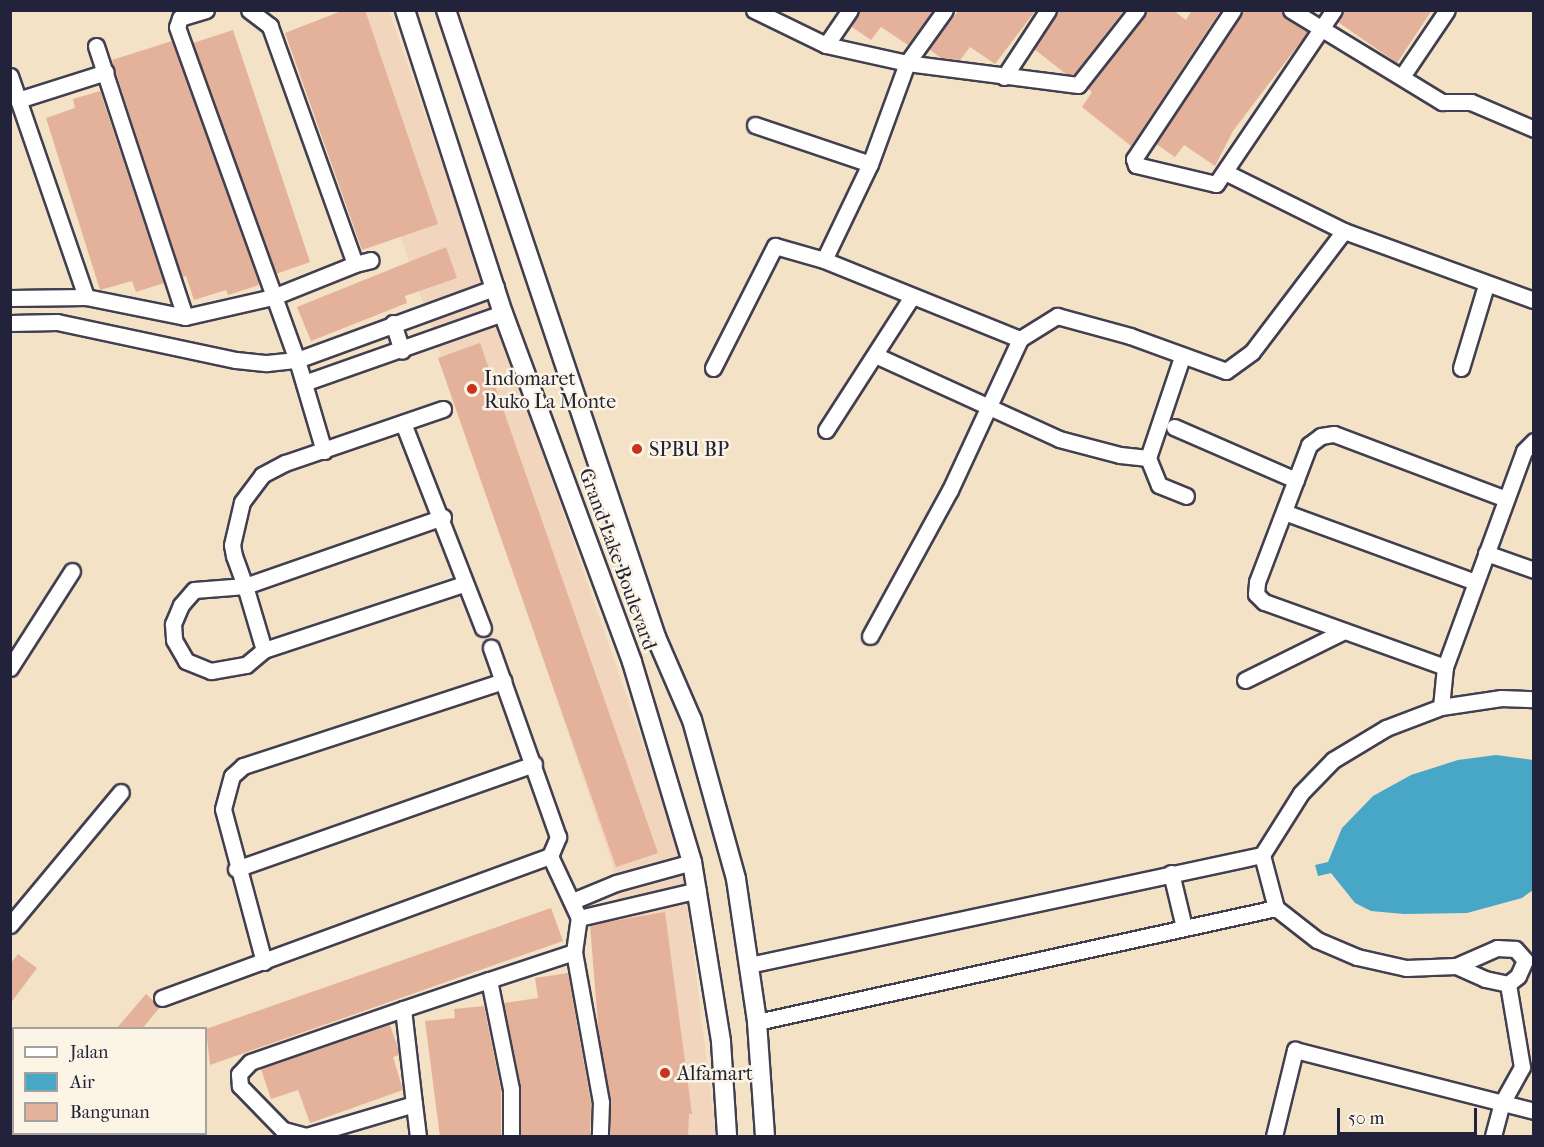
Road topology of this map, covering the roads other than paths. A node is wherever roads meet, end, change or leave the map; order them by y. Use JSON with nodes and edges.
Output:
{"nodes":[{"id":1,"x":206,"y":10,"type":"edge"},
{"id":2,"x":249,"y":10,"type":"edge"},
{"id":3,"x":405,"y":10,"type":"edge"},
{"id":4,"x":446,"y":10,"type":"edge"},
{"id":5,"x":754,"y":10,"type":"edge"},
{"id":6,"x":850,"y":10,"type":"edge"},
{"id":7,"x":945,"y":10,"type":"edge"},
{"id":8,"x":1048,"y":10,"type":"edge"},
{"id":9,"x":1137,"y":10,"type":"edge"},
{"id":10,"x":1233,"y":10,"type":"edge"},
{"id":11,"x":1291,"y":10,"type":"edge"},
{"id":12,"x":1334,"y":10,"type":"edge"},
{"id":13,"x":1447,"y":10,"type":"edge"},
{"id":14,"x":1321,"y":29,"type":"junction"},
{"id":15,"x":826,"y":45,"type":"junction"},
{"id":16,"x":96,"y":46,"type":"dead end"},
{"id":17,"x":907,"y":63,"type":"junction"},
{"id":18,"x":106,"y":72,"type":"junction"},
{"id":19,"x":1403,"y":75,"type":"junction"},
{"id":20,"x":10,"y":76,"type":"edge"},
{"id":21,"x":1004,"y":77,"type":"junction"},
{"id":22,"x":18,"y":100,"type":"junction"},
{"id":23,"x":755,"y":124,"type":"dead end"},
{"id":24,"x":1533,"y":129,"type":"edge"},
{"id":25,"x":870,"y":164,"type":"junction"},
{"id":26,"x":1227,"y":172,"type":"junction"},
{"id":27,"x":1344,"y":231,"type":"junction"},
{"id":28,"x":371,"y":260,"type":"dead end"},
{"id":29,"x":824,"y":260,"type":"junction"},
{"id":30,"x":355,"y":264,"type":"junction"},
{"id":31,"x":1486,"y":285,"type":"junction"},
{"id":32,"x":496,"y":286,"type":"junction"},
{"id":33,"x":10,"y":297,"type":"edge"},
{"id":34,"x":86,"y":297,"type":"junction"},
{"id":35,"x":273,"y":297,"type":"junction"},
{"id":36,"x":911,"y":298,"type":"junction"},
{"id":37,"x":1533,"y":300,"type":"edge"},
{"id":38,"x":503,"y":313,"type":"junction"},
{"id":39,"x":185,"y":317,"type":"junction"},
{"id":40,"x":10,"y":323,"type":"edge"},
{"id":41,"x":393,"y":323,"type":"junction"},
{"id":42,"x":1020,"y":339,"type":"junction"},
{"id":43,"x":402,"y":351,"type":"junction"},
{"id":44,"x":875,"y":355,"type":"junction"},
{"id":45,"x":1182,"y":357,"type":"junction"},
{"id":46,"x":297,"y":360,"type":"junction"},
{"id":47,"x":713,"y":368,"type":"dead end"},
{"id":48,"x":1461,"y":368,"type":"dead end"},
{"id":49,"x":304,"y":383,"type":"junction"},
{"id":50,"x":988,"y":408,"type":"junction"},
{"id":51,"x":443,"y":410,"type":"dead end"},
{"id":52,"x":404,"y":423,"type":"junction"},
{"id":53,"x":1174,"y":427,"type":"dead end"},
{"id":54,"x":826,"y":430,"type":"dead end"},
{"id":55,"x":1533,"y":441,"type":"edge"},
{"id":56,"x":324,"y":452,"type":"junction"},
{"id":57,"x":1148,"y":458,"type":"junction"},
{"id":58,"x":1296,"y":480,"type":"junction"},
{"id":59,"x":1186,"y":496,"type":"dead end"},
{"id":60,"x":1506,"y":499,"type":"junction"},
{"id":61,"x":1284,"y":512,"type":"junction"},
{"id":62,"x":442,"y":517,"type":"junction"},
{"id":63,"x":1486,"y":553,"type":"junction"},
{"id":64,"x":1533,"y":570,"type":"edge"},
{"id":65,"x":72,"y":571,"type":"dead end"},
{"id":66,"x":1475,"y":582,"type":"junction"},
{"id":67,"x":464,"y":584,"type":"junction"},
{"id":68,"x":245,"y":586,"type":"junction"},
{"id":69,"x":483,"y":628,"type":"dead end"},
{"id":70,"x":1344,"y":631,"type":"junction"},
{"id":71,"x":870,"y":636,"type":"dead end"},
{"id":72,"x":491,"y":648,"type":"dead end"},
{"id":73,"x":264,"y":650,"type":"junction"},
{"id":74,"x":1444,"y":667,"type":"junction"},
{"id":75,"x":10,"y":669,"type":"edge"},
{"id":76,"x":1245,"y":680,"type":"dead end"},
{"id":77,"x":503,"y":681,"type":"junction"},
{"id":78,"x":1533,"y":699,"type":"edge"},
{"id":79,"x":1442,"y":707,"type":"junction"},
{"id":80,"x":534,"y":764,"type":"junction"},
{"id":81,"x":121,"y":792,"type":"dead end"},
{"id":82,"x":1262,"y":855,"type":"junction"},
{"id":83,"x":550,"y":856,"type":"junction"},
{"id":84,"x":692,"y":862,"type":"junction"},
{"id":85,"x":237,"y":869,"type":"junction"},
{"id":86,"x":1171,"y":873,"type":"junction"},
{"id":87,"x":698,"y":890,"type":"junction"},
{"id":88,"x":574,"y":900,"type":"junction"},
{"id":89,"x":1276,"y":908,"type":"junction"},
{"id":90,"x":579,"y":918,"type":"junction"},
{"id":91,"x":10,"y":925,"type":"edge"},
{"id":92,"x":1184,"y":927,"type":"junction"},
{"id":93,"x":574,"y":952,"type":"junction"},
{"id":94,"x":264,"y":962,"type":"junction"},
{"id":95,"x":749,"y":965,"type":"junction"},
{"id":96,"x":1456,"y":966,"type":"junction"},
{"id":97,"x":489,"y":980,"type":"junction"},
{"id":98,"x":1508,"y":984,"type":"junction"},
{"id":99,"x":162,"y":998,"type":"dead end"},
{"id":100,"x":403,"y":1010,"type":"junction"},
{"id":101,"x":757,"y":1022,"type":"junction"},
{"id":102,"x":1528,"y":1069,"type":"edge"},
{"id":103,"x":1502,"y":1103,"type":"junction"},
{"id":104,"x":414,"y":1104,"type":"junction"},
{"id":105,"x":1533,"y":1111,"type":"edge"},
{"id":106,"x":418,"y":1137,"type":"edge"},
{"id":107,"x":511,"y":1137,"type":"edge"},
{"id":108,"x":600,"y":1137,"type":"edge"},
{"id":109,"x":727,"y":1137,"type":"edge"},
{"id":110,"x":765,"y":1137,"type":"edge"},
{"id":111,"x":1274,"y":1137,"type":"edge"},
{"id":112,"x":1493,"y":1137,"type":"edge"}],
"edges":[{"from":1,"to":35,"type":"street"},
{"from":2,"to":30,"type":"street"},
{"from":3,"to":32,"type":"street","name":"Grand Lake Boulevard"},
{"from":4,"to":95,"type":"street","name":"Grand Lake Boulevard"},
{"from":5,"to":15,"type":"street"},
{"from":6,"to":15,"type":"street"},
{"from":7,"to":17,"type":"street"},
{"from":8,"to":21,"type":"street"},
{"from":9,"to":21,"type":"street"},
{"from":10,"to":26,"type":"street"},
{"from":11,"to":14,"type":"street"},
{"from":12,"to":14,"type":"street"},
{"from":13,"to":19,"type":"street"},
{"from":14,"to":19,"type":"street"},
{"from":14,"to":26,"type":"street"},
{"from":15,"to":17,"type":"street"},
{"from":16,"to":18,"type":"street"},
{"from":17,"to":21,"type":"street"},
{"from":17,"to":25,"type":"street"},
{"from":18,"to":22,"type":"street"},
{"from":18,"to":39,"type":"street"},
{"from":19,"to":24,"type":"street"},
{"from":20,"to":22,"type":"street"},
{"from":22,"to":34,"type":"street"},
{"from":23,"to":25,"type":"street"},
{"from":25,"to":29,"type":"street"},
{"from":26,"to":27,"type":"street"},
{"from":27,"to":31,"type":"street"},
{"from":27,"to":45,"type":"street"},
{"from":28,"to":30,"type":"street"},
{"from":29,"to":36,"type":"street"},
{"from":29,"to":47,"type":"street"},
{"from":30,"to":35,"type":"street"},
{"from":31,"to":37,"type":"street"},
{"from":31,"to":48,"type":"street"},
{"from":32,"to":38,"type":"street","name":"Grand Lake Boulevard"},
{"from":32,"to":41,"type":"street"},
{"from":33,"to":34,"type":"street"},
{"from":34,"to":39,"type":"street"},
{"from":35,"to":39,"type":"street"},
{"from":35,"to":46,"type":"street"},
{"from":36,"to":42,"type":"street"},
{"from":36,"to":44,"type":"street"},
{"from":38,"to":43,"type":"street"},
{"from":38,"to":84,"type":"street","name":"Grand Lake Boulevard"},
{"from":40,"to":46,"type":"street"},
{"from":41,"to":43,"type":"street"},
{"from":41,"to":46,"type":"street"},
{"from":42,"to":45,"type":"street"},
{"from":42,"to":50,"type":"street"},
{"from":43,"to":49,"type":"street"},
{"from":44,"to":50,"type":"street"},
{"from":44,"to":54,"type":"street"},
{"from":45,"to":57,"type":"street"},
{"from":46,"to":49,"type":"street"},
{"from":49,"to":56,"type":"street"},
{"from":50,"to":57,"type":"street"},
{"from":50,"to":71,"type":"street"},
{"from":51,"to":52,"type":"street"},
{"from":52,"to":56,"type":"street"},
{"from":52,"to":62,"type":"street"},
{"from":53,"to":58,"type":"street"},
{"from":55,"to":60,"type":"street"},
{"from":56,"to":68,"type":"street"},
{"from":57,"to":59,"type":"street"},
{"from":58,"to":60,"type":"street"},
{"from":58,"to":61,"type":"street"},
{"from":60,"to":63,"type":"street"},
{"from":61,"to":66,"type":"street"},
{"from":61,"to":70,"type":"street"},
{"from":62,"to":67,"type":"street"},
{"from":62,"to":68,"type":"street"},
{"from":63,"to":64,"type":"street"},
{"from":63,"to":66,"type":"street"},
{"from":65,"to":75,"type":"street"},
{"from":66,"to":74,"type":"street"},
{"from":67,"to":69,"type":"street"},
{"from":67,"to":73,"type":"street"},
{"from":68,"to":73,"type":"street"},
{"from":68,"to":73,"type":"street"},
{"from":70,"to":74,"type":"street"},
{"from":70,"to":76,"type":"street"},
{"from":72,"to":77,"type":"street"},
{"from":74,"to":79,"type":"street"},
{"from":77,"to":80,"type":"street"},
{"from":77,"to":85,"type":"street"},
{"from":78,"to":79,"type":"street"},
{"from":79,"to":82,"type":"street"},
{"from":80,"to":83,"type":"street"},
{"from":80,"to":85,"type":"street"},
{"from":81,"to":91,"type":"street"},
{"from":82,"to":86,"type":"street"},
{"from":82,"to":89,"type":"street"},
{"from":83,"to":88,"type":"street"},
{"from":83,"to":94,"type":"street"},
{"from":84,"to":87,"type":"street","name":"Grand Lake Boulevard"},
{"from":84,"to":88,"type":"street"},
{"from":85,"to":94,"type":"street"},
{"from":86,"to":92,"type":"street"},
{"from":86,"to":95,"type":"street"},
{"from":87,"to":90,"type":"street"},
{"from":87,"to":109,"type":"street","name":"Grand Lake Boulevard"},
{"from":88,"to":90,"type":"street"},
{"from":89,"to":92,"type":"street"},
{"from":89,"to":96,"type":"street"},
{"from":90,"to":93,"type":"street"},
{"from":92,"to":101,"type":"street"},
{"from":93,"to":97,"type":"street"},
{"from":93,"to":108,"type":"street"},
{"from":94,"to":99,"type":"street"},
{"from":95,"to":101,"type":"street","name":"Grand Lake Boulevard"},
{"from":96,"to":98,"type":"street"},
{"from":96,"to":98,"type":"street"},
{"from":97,"to":100,"type":"street"},
{"from":97,"to":107,"type":"street"},
{"from":98,"to":102,"type":"street"},
{"from":100,"to":104,"type":"street"},
{"from":100,"to":104,"type":"street"},
{"from":101,"to":110,"type":"street","name":"Grand Lake Boulevard"},
{"from":102,"to":103,"type":"street"},
{"from":103,"to":105,"type":"street"},
{"from":103,"to":111,"type":"street"},
{"from":103,"to":112,"type":"street"},
{"from":104,"to":106,"type":"street"}]}
